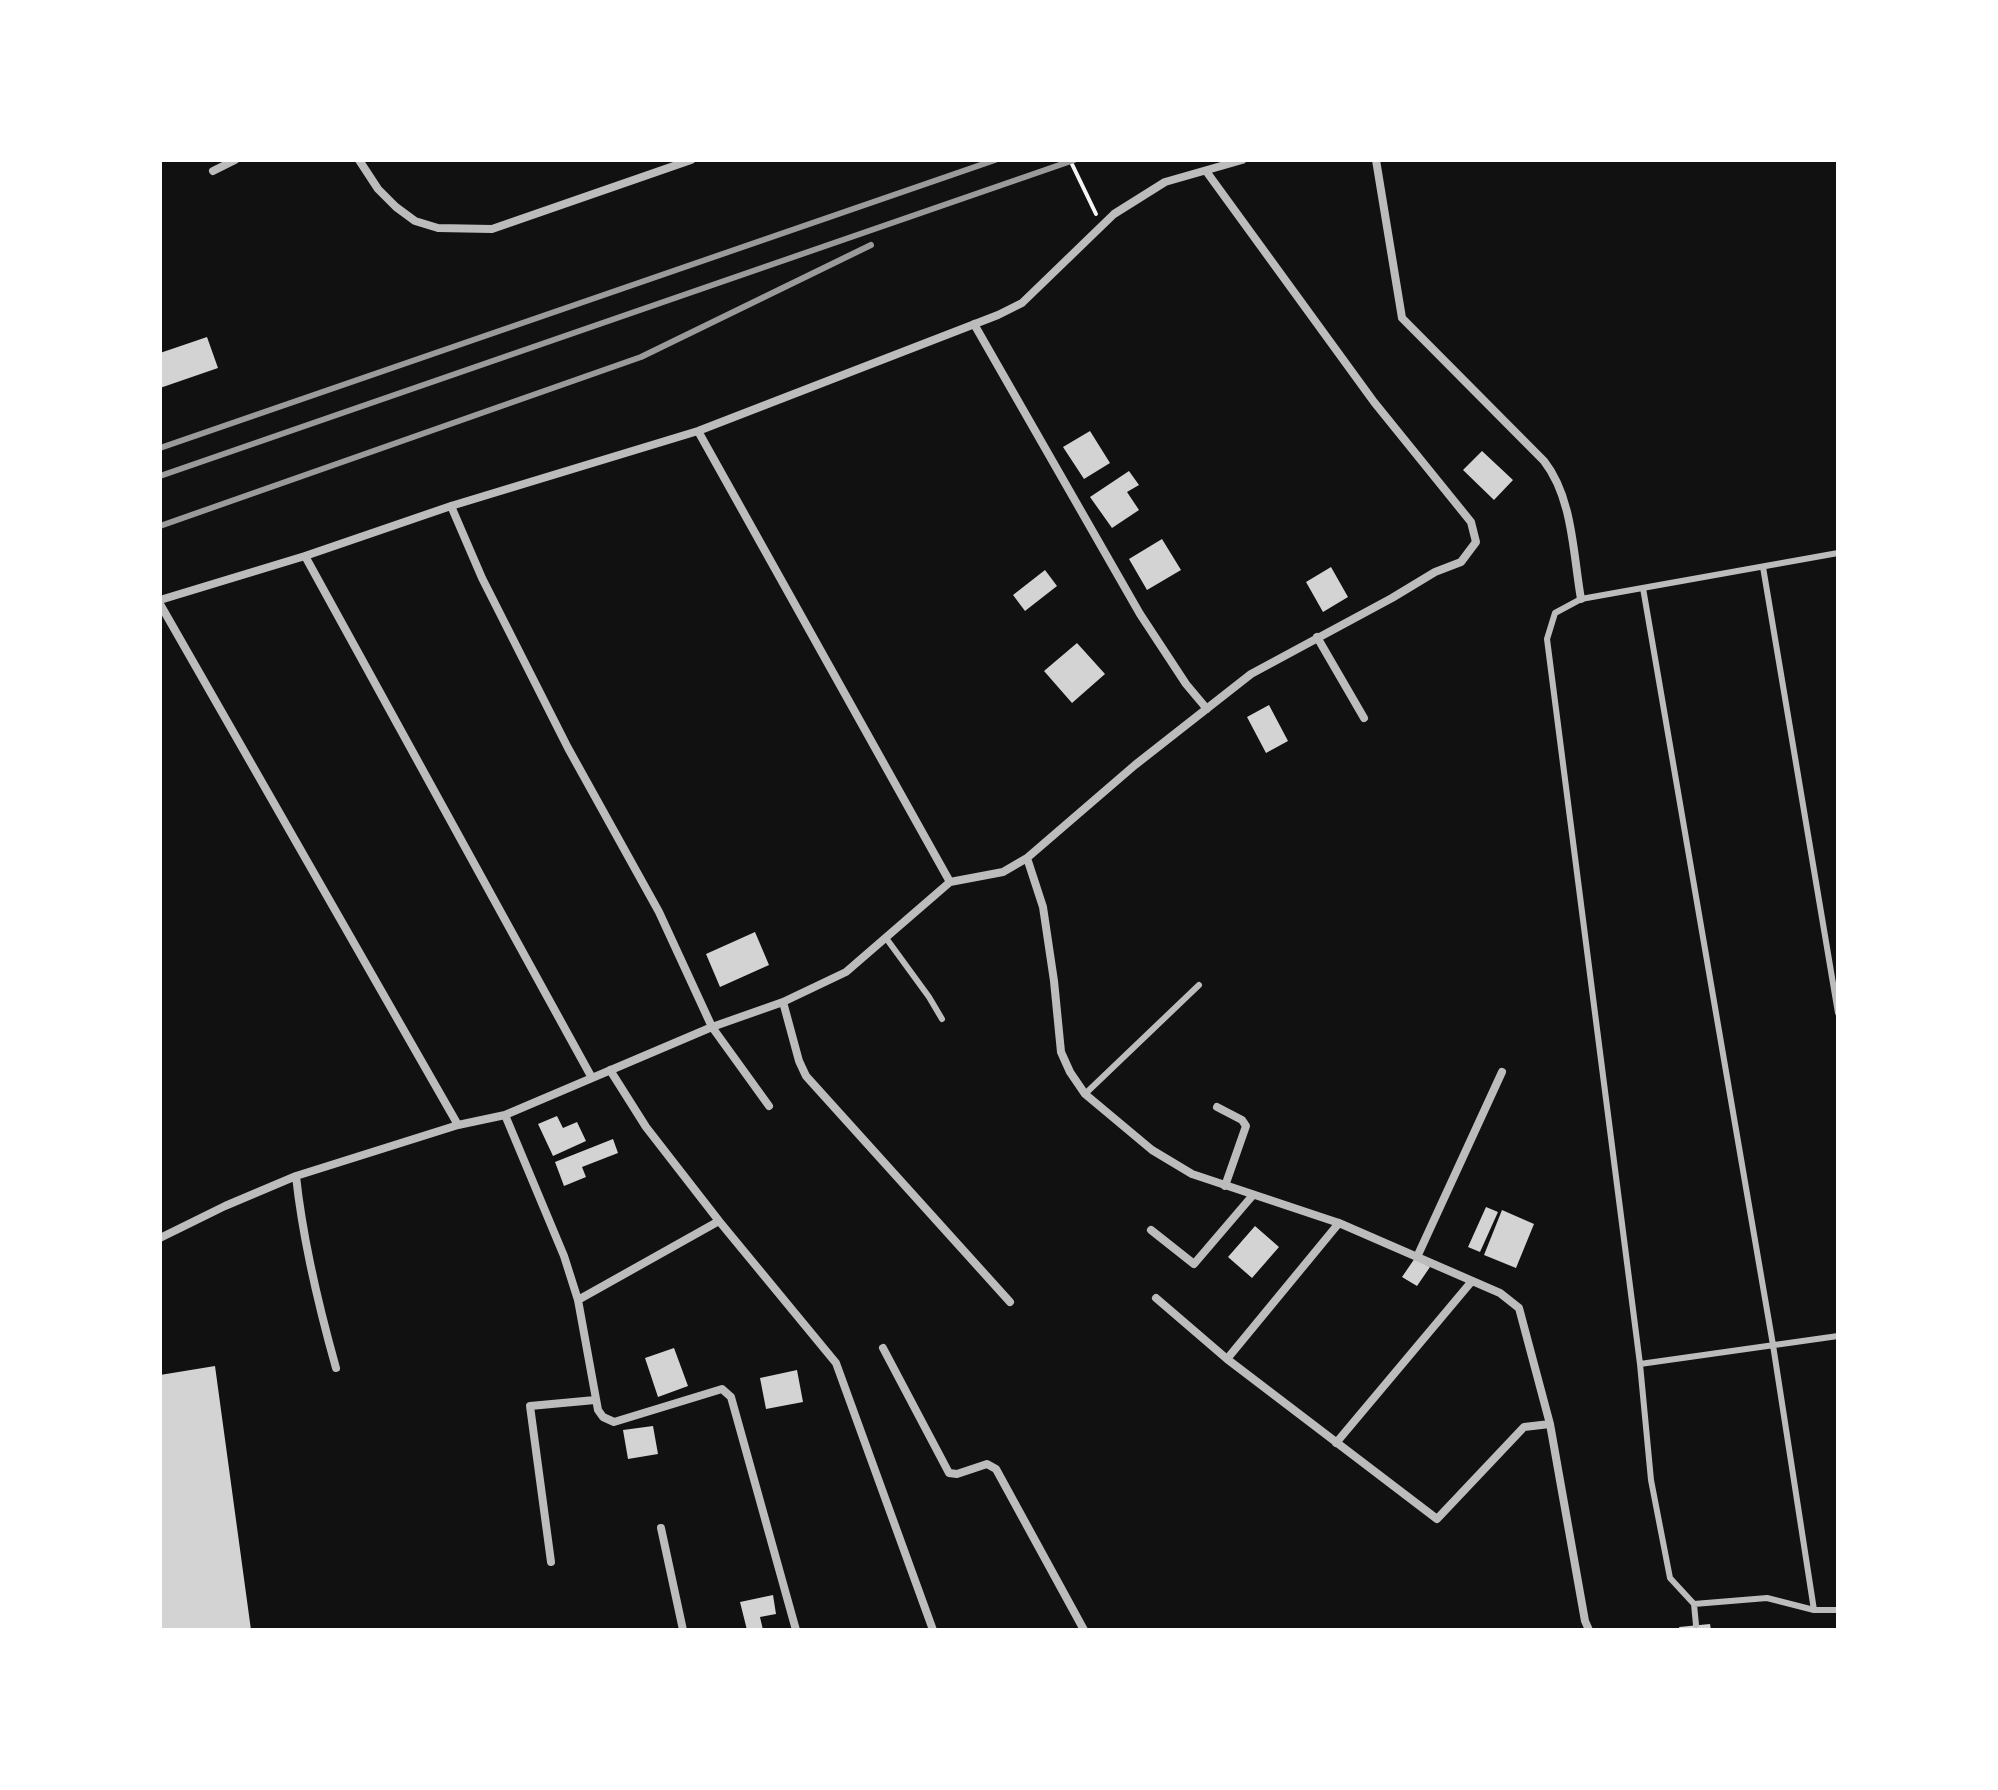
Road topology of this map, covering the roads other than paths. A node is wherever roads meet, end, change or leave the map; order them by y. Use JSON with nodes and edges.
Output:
{"nodes":[{"id":1,"x":235,"y":160,"type":"edge"},
{"id":2,"x":359,"y":160,"type":"edge"},
{"id":3,"x":691,"y":160,"type":"edge"},
{"id":4,"x":1242,"y":160,"type":"edge"},
{"id":5,"x":1376,"y":160,"type":"edge"},
{"id":6,"x":213,"y":171,"type":"dead end"},
{"id":7,"x":1206,"y":171,"type":"junction"},
{"id":8,"x":974,"y":324,"type":"junction"},
{"id":9,"x":698,"y":431,"type":"junction"},
{"id":10,"x":451,"y":506,"type":"junction"},
{"id":11,"x":1838,"y":553,"type":"edge"},
{"id":12,"x":305,"y":556,"type":"junction"},
{"id":13,"x":1763,"y":567,"type":"junction"},
{"id":14,"x":1643,"y":588,"type":"junction"},
{"id":15,"x":1581,"y":599,"type":"junction"},
{"id":16,"x":160,"y":602,"type":"edge"},
{"id":17,"x":1317,"y":637,"type":"junction"},
{"id":18,"x":1207,"y":709,"type":"junction"},
{"id":19,"x":1364,"y":718,"type":"dead end"},
{"id":20,"x":1027,"y":858,"type":"junction"},
{"id":21,"x":950,"y":882,"type":"junction"},
{"id":22,"x":886,"y":938,"type":"junction"},
{"id":23,"x":1199,"y":985,"type":"dead end"},
{"id":24,"x":783,"y":1002,"type":"junction"},
{"id":25,"x":1838,"y":1013,"type":"edge"},
{"id":26,"x":942,"y":1019,"type":"dead end"},
{"id":27,"x":712,"y":1027,"type":"junction"},
{"id":28,"x":610,"y":1070,"type":"junction"},
{"id":29,"x":1502,"y":1072,"type":"dead end"},
{"id":30,"x":592,"y":1078,"type":"junction"},
{"id":31,"x":1085,"y":1094,"type":"junction"},
{"id":32,"x":769,"y":1106,"type":"dead end"},
{"id":33,"x":1217,"y":1107,"type":"dead end"},
{"id":34,"x":505,"y":1115,"type":"junction"},
{"id":35,"x":458,"y":1125,"type":"junction"},
{"id":36,"x":296,"y":1176,"type":"junction"},
{"id":37,"x":1225,"y":1186,"type":"junction"},
{"id":38,"x":1253,"y":1195,"type":"junction"},
{"id":39,"x":719,"y":1221,"type":"junction"},
{"id":40,"x":1339,"y":1223,"type":"junction"},
{"id":41,"x":1151,"y":1230,"type":"dead end"},
{"id":42,"x":160,"y":1238,"type":"edge"},
{"id":43,"x":1417,"y":1257,"type":"junction"},
{"id":44,"x":1472,"y":1281,"type":"junction"},
{"id":45,"x":1156,"y":1298,"type":"dead end"},
{"id":46,"x":578,"y":1300,"type":"junction"},
{"id":47,"x":1010,"y":1302,"type":"dead end"},
{"id":48,"x":1838,"y":1336,"type":"edge"},
{"id":49,"x":1773,"y":1345,"type":"junction"},
{"id":50,"x":883,"y":1348,"type":"dead end"},
{"id":51,"x":1227,"y":1359,"type":"junction"},
{"id":52,"x":1640,"y":1364,"type":"junction"},
{"id":53,"x":336,"y":1368,"type":"dead end"},
{"id":54,"x":595,"y":1400,"type":"junction"},
{"id":55,"x":1550,"y":1424,"type":"junction"},
{"id":56,"x":1336,"y":1443,"type":"junction"},
{"id":57,"x":661,"y":1528,"type":"dead end"},
{"id":58,"x":551,"y":1562,"type":"dead end"},
{"id":59,"x":1694,"y":1604,"type":"junction"},
{"id":60,"x":1814,"y":1610,"type":"junction"},
{"id":61,"x":1838,"y":1610,"type":"edge"},
{"id":62,"x":1696,"y":1625,"type":"dead end"},
{"id":63,"x":683,"y":1630,"type":"edge"},
{"id":64,"x":796,"y":1630,"type":"edge"},
{"id":65,"x":933,"y":1630,"type":"edge"},
{"id":66,"x":1084,"y":1630,"type":"edge"},
{"id":67,"x":1589,"y":1630,"type":"edge"}],
"edges":[{"from":1,"to":6,"type":"street"},
{"from":2,"to":3,"type":"street"},
{"from":4,"to":7,"type":"street"},
{"from":5,"to":15,"type":"street"},
{"from":7,"to":8,"type":"street"},
{"from":7,"to":17,"type":"street"},
{"from":8,"to":9,"type":"street"},
{"from":8,"to":18,"type":"street"},
{"from":9,"to":10,"type":"street"},
{"from":9,"to":21,"type":"street"},
{"from":10,"to":12,"type":"street"},
{"from":10,"to":27,"type":"street"},
{"from":11,"to":13,"type":"lane"},
{"from":12,"to":16,"type":"street"},
{"from":12,"to":30,"type":"street"},
{"from":13,"to":14,"type":"lane"},
{"from":13,"to":25,"type":"lane"},
{"from":14,"to":15,"type":"lane"},
{"from":14,"to":49,"type":"lane"},
{"from":15,"to":52,"type":"lane"},
{"from":16,"to":35,"type":"street"},
{"from":17,"to":18,"type":"street"},
{"from":17,"to":19,"type":"street"},
{"from":18,"to":20,"type":"street"},
{"from":20,"to":21,"type":"street"},
{"from":20,"to":31,"type":"street"},
{"from":21,"to":22,"type":"street"},
{"from":22,"to":24,"type":"street"},
{"from":22,"to":26,"type":"lane"},
{"from":23,"to":31,"type":"lane"},
{"from":24,"to":27,"type":"street"},
{"from":24,"to":47,"type":"street"},
{"from":27,"to":28,"type":"street"},
{"from":27,"to":32,"type":"street"},
{"from":28,"to":30,"type":"street"},
{"from":28,"to":39,"type":"street"},
{"from":29,"to":43,"type":"street"},
{"from":30,"to":34,"type":"street"},
{"from":31,"to":37,"type":"street"},
{"from":33,"to":37,"type":"street"},
{"from":34,"to":35,"type":"street"},
{"from":34,"to":46,"type":"street"},
{"from":35,"to":36,"type":"street"},
{"from":36,"to":42,"type":"street"},
{"from":36,"to":53,"type":"street"},
{"from":37,"to":38,"type":"street"},
{"from":38,"to":40,"type":"street"},
{"from":38,"to":41,"type":"street"},
{"from":39,"to":46,"type":"street"},
{"from":39,"to":65,"type":"street"},
{"from":40,"to":43,"type":"street"},
{"from":40,"to":51,"type":"street"},
{"from":43,"to":44,"type":"street"},
{"from":44,"to":55,"type":"street"},
{"from":44,"to":56,"type":"street"},
{"from":45,"to":51,"type":"street"},
{"from":46,"to":54,"type":"street"},
{"from":48,"to":49,"type":"lane"},
{"from":49,"to":52,"type":"lane"},
{"from":49,"to":60,"type":"lane"},
{"from":50,"to":66,"type":"street"},
{"from":51,"to":56,"type":"street"},
{"from":52,"to":59,"type":"lane"},
{"from":54,"to":58,"type":"street"},
{"from":54,"to":64,"type":"street"},
{"from":55,"to":56,"type":"street"},
{"from":55,"to":67,"type":"street"},
{"from":57,"to":63,"type":"street"},
{"from":59,"to":60,"type":"lane"},
{"from":59,"to":62,"type":"lane"},
{"from":60,"to":61,"type":"lane"}]}
